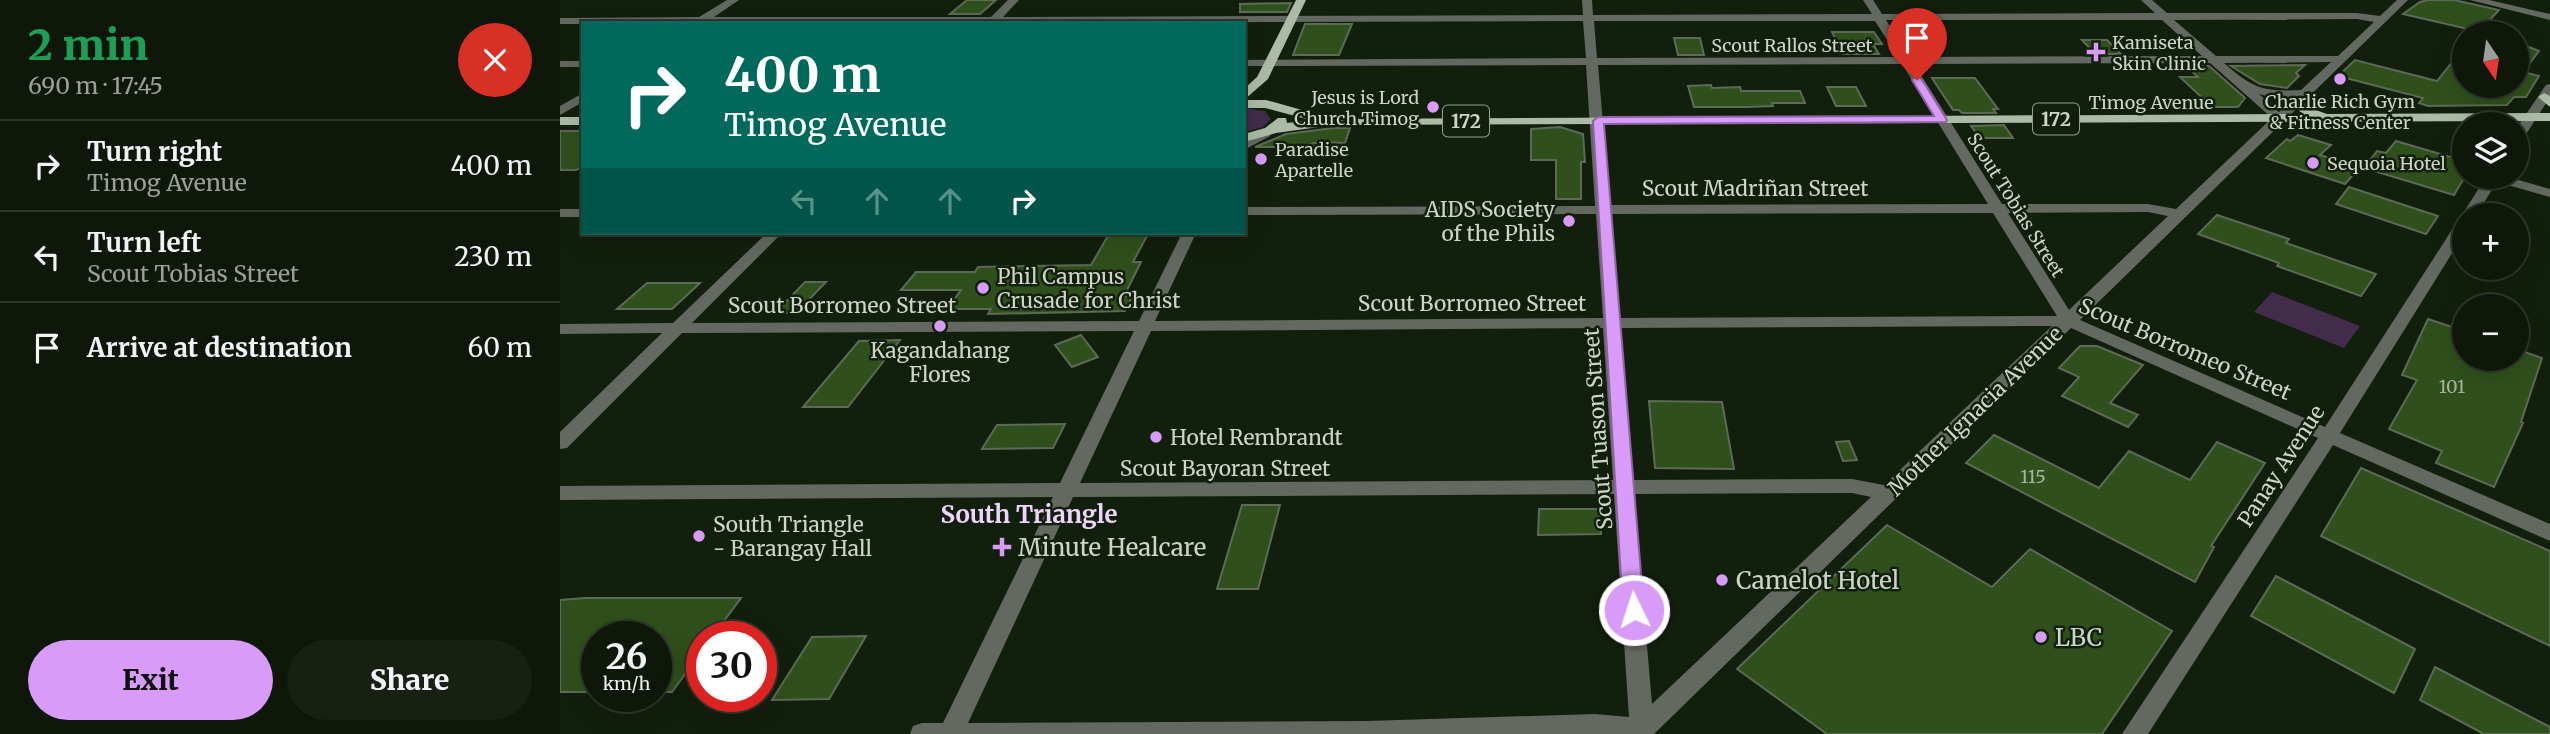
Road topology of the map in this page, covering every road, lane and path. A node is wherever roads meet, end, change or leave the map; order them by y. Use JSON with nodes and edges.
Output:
{"nodes":[{"id":1,"x":734,"y":0,"type":"edge"},
{"id":2,"x":1014,"y":0,"type":"edge"},
{"id":3,"x":1301,"y":0,"type":"edge"},
{"id":4,"x":1587,"y":0,"type":"edge"},
{"id":5,"x":1868,"y":0,"type":"edge"},
{"id":6,"x":2146,"y":0,"type":"edge"},
{"id":7,"x":2403,"y":0,"type":"edge"},
{"id":8,"x":2475,"y":0,"type":"edge"},
{"id":9,"x":1878,"y":16,"type":"junction"},
{"id":10,"x":2165,"y":16,"type":"junction"},
{"id":11,"x":2550,"y":17,"type":"edge"},
{"id":12,"x":1589,"y":18,"type":"junction"},
{"id":13,"x":560,"y":20,"type":"edge"},
{"id":14,"x":1292,"y":20,"type":"junction"},
{"id":15,"x":2382,"y":20,"type":"junction"},
{"id":16,"x":701,"y":21,"type":"edge"},
{"id":17,"x":993,"y":21,"type":"edge"},
{"id":18,"x":2340,"y":59,"type":"junction"},
{"id":19,"x":2215,"y":60,"type":"junction"},
{"id":20,"x":1271,"y":62,"type":"junction"},
{"id":21,"x":1906,"y":62,"type":"junction"},
{"id":22,"x":1246,"y":63,"type":"edge"},
{"id":23,"x":1593,"y":63,"type":"junction"},
{"id":24,"x":560,"y":64,"type":"edge"},
{"id":25,"x":581,"y":64,"type":"edge"},
{"id":26,"x":1262,"y":79,"type":"junction"},
{"id":27,"x":2243,"y":85,"type":"junction"},
{"id":28,"x":1246,"y":94,"type":"edge"},
{"id":29,"x":2548,"y":96,"type":"edge"},
{"id":30,"x":581,"y":98,"type":"edge"},
{"id":31,"x":2299,"y":98,"type":"junction"},
{"id":32,"x":1246,"y":104,"type":"edge"},
{"id":33,"x":1274,"y":107,"type":"junction"},
{"id":34,"x":560,"y":111,"type":"edge"},
{"id":35,"x":2530,"y":117,"type":"joint"},
{"id":36,"x":2550,"y":117,"type":"edge"},
{"id":37,"x":2452,"y":118,"type":"edge"},
{"id":38,"x":2280,"y":119,"type":"junction"},
{"id":39,"x":2338,"y":119,"type":"junction"},
{"id":40,"x":1941,"y":120,"type":"junction"},
{"id":41,"x":560,"y":121,"type":"edge"},
{"id":42,"x":581,"y":121,"type":"edge"},
{"id":43,"x":1333,"y":121,"type":"junction"},
{"id":44,"x":1598,"y":121,"type":"junction"},
{"id":45,"x":1270,"y":131,"type":"junction"},
{"id":46,"x":1246,"y":137,"type":"edge"},
{"id":47,"x":1246,"y":145,"type":"edge"},
{"id":48,"x":2529,"y":187,"type":"edge"},
{"id":49,"x":2550,"y":193,"type":"edge"},
{"id":50,"x":1996,"y":208,"type":"junction"},
{"id":51,"x":1604,"y":209,"type":"junction"},
{"id":52,"x":1246,"y":211,"type":"edge"},
{"id":53,"x":560,"y":213,"type":"edge"},
{"id":54,"x":581,"y":213,"type":"edge"},
{"id":55,"x":2180,"y":214,"type":"junction"},
{"id":56,"x":773,"y":235,"type":"edge"},
{"id":57,"x":1188,"y":235,"type":"edge"},
{"id":58,"x":2452,"y":241,"type":"edge"},
{"id":59,"x":2068,"y":321,"type":"junction"},
{"id":60,"x":2010,"y":323,"type":"junction"},
{"id":61,"x":1612,"y":325,"type":"junction"},
{"id":62,"x":1144,"y":327,"type":"junction"},
{"id":63,"x":676,"y":328,"type":"junction"},
{"id":64,"x":560,"y":329,"type":"edge"},
{"id":65,"x":2035,"y":352,"type":"junction"},
{"id":66,"x":2329,"y":436,"type":"junction"},
{"id":67,"x":560,"y":443,"type":"edge"},
{"id":68,"x":1625,"y":488,"type":"junction"},
{"id":69,"x":1066,"y":491,"type":"junction"},
{"id":70,"x":560,"y":493,"type":"edge"},
{"id":71,"x":1890,"y":493,"type":"junction"},
{"id":72,"x":2550,"y":533,"type":"edge"},
{"id":73,"x":1556,"y":731,"type":"edge"},
{"id":74,"x":1643,"y":732,"type":"edge"},
{"id":75,"x":951,"y":733,"type":"edge"},
{"id":76,"x":922,"y":734,"type":"edge"},
{"id":77,"x":2134,"y":734,"type":"edge"}],
"edges":[{"from":1,"to":16,"type":"street"},
{"from":2,"to":17,"type":"street"},
{"from":3,"to":14,"type":"main road"},
{"from":4,"to":12,"type":"street","name":"Scout Tuason Street"},
{"from":5,"to":9,"type":"street","name":"Scout Tobias Street"},
{"from":6,"to":10,"type":"street"},
{"from":7,"to":15,"type":"street","name":"Mother Ignacia Avenue"},
{"from":8,"to":11,"type":"street"},
{"from":9,"to":10,"type":"street"},
{"from":9,"to":12,"type":"street"},
{"from":9,"to":21,"type":"street","name":"Scout Tobias Street"},
{"from":10,"to":15,"type":"street"},
{"from":10,"to":19,"type":"street"},
{"from":12,"to":14,"type":"street"},
{"from":12,"to":23,"type":"street","name":"Scout Tuason Street"},
{"from":13,"to":16,"type":"street"},
{"from":14,"to":17,"type":"street"},
{"from":14,"to":20,"type":"main road"},
{"from":15,"to":18,"type":"street","name":"Mother Ignacia Avenue"},
{"from":16,"to":17,"type":"street"},
{"from":18,"to":19,"type":"street","name":"Scout Rallos Street"},
{"from":18,"to":31,"type":"street","name":"Mother Ignacia Avenue"},
{"from":19,"to":21,"type":"street","name":"Scout Rallos Street"},
{"from":19,"to":27,"type":"street"},
{"from":20,"to":22,"type":"street","name":"Scout Rallos Street"},
{"from":20,"to":23,"type":"street","name":"Scout Rallos Street"},
{"from":20,"to":26,"type":"main road"},
{"from":21,"to":23,"type":"street","name":"Scout Rallos Street"},
{"from":21,"to":40,"type":"street","name":"Scout Tobias Street"},
{"from":23,"to":44,"type":"street","name":"Scout Tuason Street"},
{"from":24,"to":25,"type":"street"},
{"from":26,"to":28,"type":"main road"},
{"from":26,"to":33,"type":"main road"},
{"from":27,"to":31,"type":"street"},
{"from":27,"to":38,"type":"street"},
{"from":29,"to":35,"type":"street"},
{"from":30,"to":34,"type":"street"},
{"from":31,"to":38,"type":"street","name":"Mother Ignacia Avenue"},
{"from":31,"to":39,"type":"main road"},
{"from":32,"to":33,"type":"main road","number":"172"},
{"from":33,"to":43,"type":"main road","name":"Timog Avenue","number":"172"},
{"from":33,"to":45,"type":"main road"},
{"from":35,"to":36,"type":"main road","name":"Timog Avenue","number":"172"},
{"from":37,"to":39,"type":"main road","name":"Timog Avenue","number":"172"},
{"from":38,"to":39,"type":"main road","name":"Timog Avenue","number":"172"},
{"from":38,"to":40,"type":"main road","name":"Timog Avenue","number":"172"},
{"from":38,"to":55,"type":"street","name":"Mother Ignacia Avenue"},
{"from":40,"to":44,"type":"main road","name":"Timog Avenue","number":"172"},
{"from":40,"to":50,"type":"street","name":"Scout Tobias Street"},
{"from":41,"to":42,"type":"main road"},
{"from":43,"to":44,"type":"main road","name":"Timog Avenue","number":"172"},
{"from":43,"to":45,"type":"main road","name":"Timog Avenue","number":"172"},
{"from":44,"to":51,"type":"street","name":"Scout Tuason Street"},
{"from":45,"to":46,"type":"main road","number":"172"},
{"from":45,"to":47,"type":"street"},
{"from":48,"to":49,"type":"street"},
{"from":50,"to":51,"type":"street","name":"Scout Madriñan Street"},
{"from":50,"to":55,"type":"street","name":"Scout Madriñan Street"},
{"from":50,"to":59,"type":"street","name":"Scout Tobias Street"},
{"from":51,"to":52,"type":"street","name":"Scout Madriñan Street"},
{"from":51,"to":61,"type":"street","name":"Scout Tuason Street"},
{"from":53,"to":54,"type":"street"},
{"from":55,"to":59,"type":"street","name":"Mother Ignacia Avenue"},
{"from":56,"to":63,"type":"street"},
{"from":57,"to":62,"type":"street"},
{"from":58,"to":66,"type":"street","name":"Panay Avenue"},
{"from":59,"to":60,"type":"street","name":"Scout Borromeo Street"},
{"from":59,"to":65,"type":"street","name":"Mother Ignacia Avenue"},
{"from":59,"to":66,"type":"street","name":"Scout Borromeo Street"},
{"from":60,"to":61,"type":"street","name":"Scout Borromeo Street"},
{"from":60,"to":65,"type":"street"},
{"from":61,"to":62,"type":"street","name":"Scout Borromeo Street"},
{"from":61,"to":68,"type":"street","name":"Scout Tuason Street"},
{"from":62,"to":63,"type":"street","name":"Scout Borromeo Street"},
{"from":62,"to":69,"type":"street"},
{"from":63,"to":64,"type":"street","name":"Scout Borromeo Street"},
{"from":63,"to":67,"type":"street"},
{"from":65,"to":71,"type":"street","name":"Mother Ignacia Avenue"},
{"from":66,"to":72,"type":"street","name":"Scout Borromeo Street"},
{"from":66,"to":77,"type":"street","name":"Panay Avenue"},
{"from":68,"to":69,"type":"street","name":"Scout Bayoran Street"},
{"from":68,"to":71,"type":"street","name":"Scout Bayoran Street"},
{"from":68,"to":74,"type":"street","name":"Scout Tuason Street"},
{"from":69,"to":70,"type":"street","name":"Scout Bayoran Street"},
{"from":69,"to":75,"type":"street"},
{"from":71,"to":74,"type":"street","name":"Mother Ignacia Avenue"},
{"from":73,"to":74,"type":"street"},
{"from":73,"to":75,"type":"street"},
{"from":75,"to":76,"type":"street"}]}
